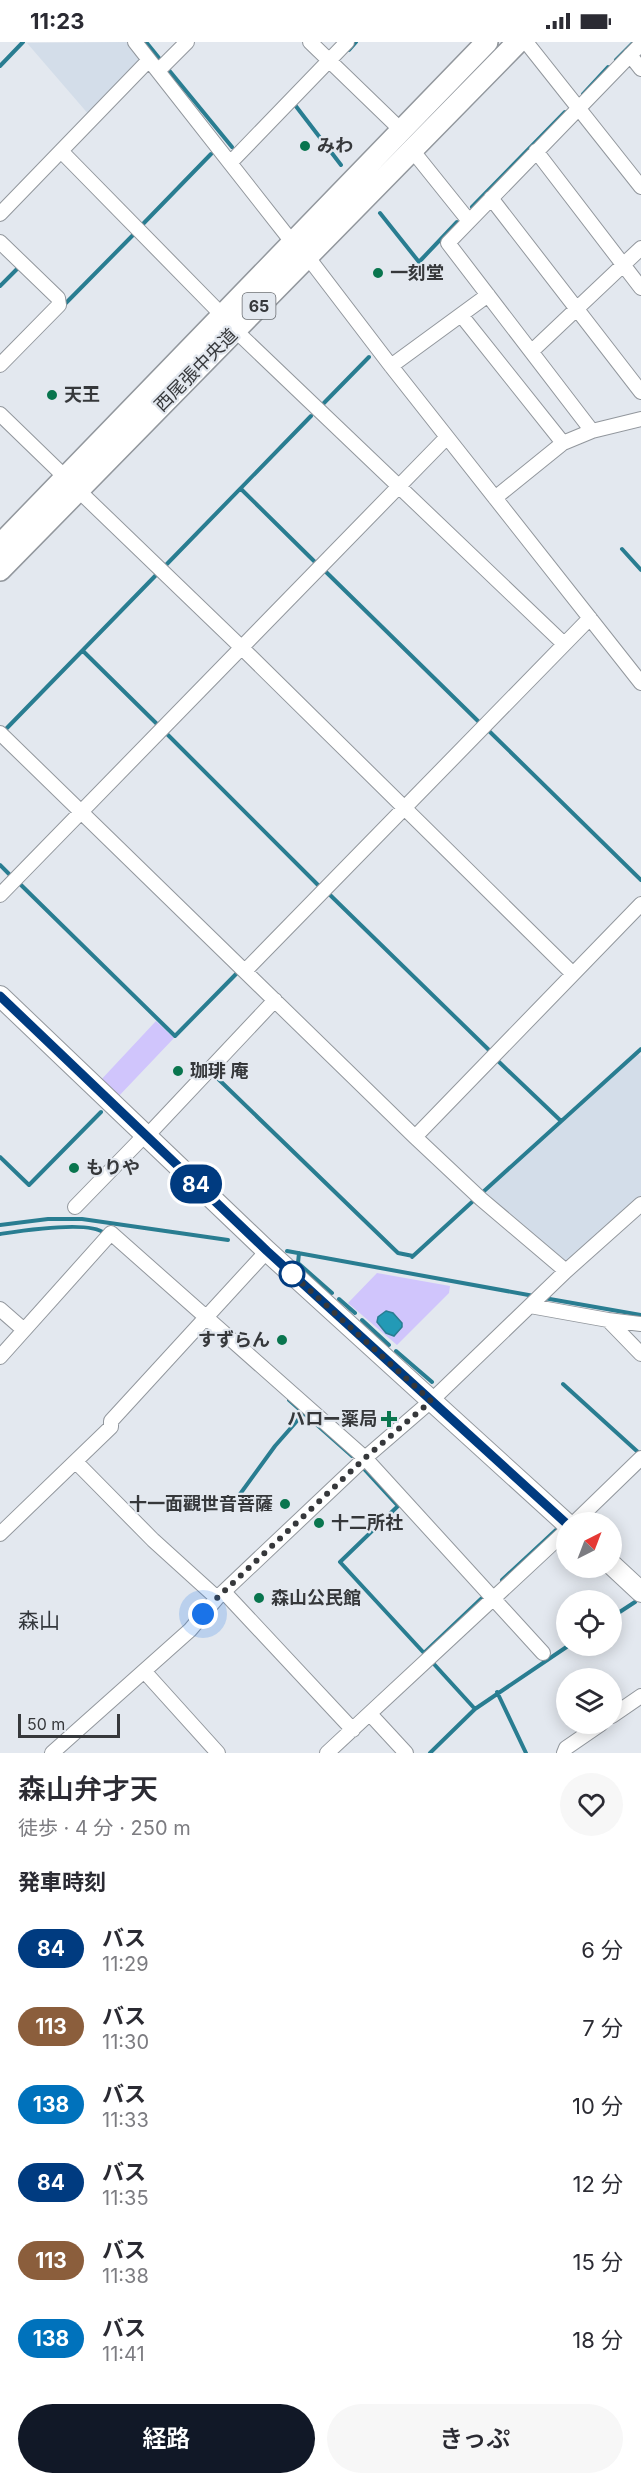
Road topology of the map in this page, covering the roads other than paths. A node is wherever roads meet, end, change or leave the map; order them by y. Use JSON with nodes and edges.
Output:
{"nodes":[{"id":1,"x":135,"y":42,"type":"edge"},
{"id":2,"x":187,"y":42,"type":"edge"},
{"id":3,"x":310,"y":42,"type":"edge"},
{"id":4,"x":347,"y":42,"type":"edge"},
{"id":5,"x":487,"y":42,"type":"edge"},
{"id":6,"x":518,"y":42,"type":"edge"},
{"id":7,"x":526,"y":42,"type":"edge"},
{"id":8,"x":641,"y":44,"type":"edge"},
{"id":9,"x":630,"y":55,"type":"junction"},
{"id":10,"x":329,"y":60,"type":"junction"},
{"id":11,"x":154,"y":66,"type":"junction"},
{"id":12,"x":641,"y":69,"type":"edge"},
{"id":13,"x":578,"y":108,"type":"junction"},
{"id":14,"x":401,"y":130,"type":"junction"},
{"id":15,"x":412,"y":150,"type":"junction"},
{"id":16,"x":61,"y":151,"type":"junction"},
{"id":17,"x":536,"y":151,"type":"junction"},
{"id":18,"x":231,"y":162,"type":"junction"},
{"id":19,"x":641,"y":187,"type":"edge"},
{"id":20,"x":491,"y":198,"type":"junction"},
{"id":21,"x":0,"y":214,"type":"edge"},
{"id":22,"x":469,"y":221,"type":"junction"},
{"id":23,"x":0,"y":242,"type":"edge"},
{"id":24,"x":641,"y":248,"type":"edge"},
{"id":25,"x":300,"y":249,"type":"junction"},
{"id":26,"x":623,"y":265,"type":"junction"},
{"id":27,"x":641,"y":288,"type":"edge"},
{"id":28,"x":488,"y":295,"type":"junction"},
{"id":29,"x":577,"y":309,"type":"junction"},
{"id":30,"x":461,"y":315,"type":"junction"},
{"id":31,"x":229,"y":322,"type":"junction"},
{"id":32,"x":532,"y":351,"type":"junction"},
{"id":33,"x":0,"y":365,"type":"edge"},
{"id":34,"x":391,"y":366,"type":"junction"},
{"id":35,"x":641,"y":392,"type":"edge"},
{"id":36,"x":0,"y":414,"type":"edge"},
{"id":37,"x":641,"y":419,"type":"edge"},
{"id":38,"x":592,"y":430,"type":"junction"},
{"id":39,"x":447,"y":437,"type":"junction"},
{"id":40,"x":563,"y":443,"type":"junction"},
{"id":41,"x":71,"y":484,"type":"junction"},
{"id":42,"x":399,"y":485,"type":"junction"},
{"id":43,"x":495,"y":498,"type":"junction"},
{"id":44,"x":0,"y":545,"type":"edge"},
{"id":45,"x":0,"y":570,"type":"edge"},
{"id":46,"x":590,"y":618,"type":"junction"},
{"id":47,"x":564,"y":644,"type":"junction"},
{"id":48,"x":241,"y":647,"type":"junction"},
{"id":49,"x":641,"y":683,"type":"edge"},
{"id":50,"x":0,"y":733,"type":"edge"},
{"id":51,"x":403,"y":807,"type":"junction"},
{"id":52,"x":82,"y":812,"type":"junction"},
{"id":53,"x":0,"y":896,"type":"edge"},
{"id":54,"x":641,"y":904,"type":"edge"},
{"id":55,"x":245,"y":971,"type":"junction"},
{"id":56,"x":572,"y":974,"type":"junction"},
{"id":57,"x":0,"y":996,"type":"edge"},
{"id":58,"x":275,"y":1000,"type":"junction"},
{"id":59,"x":146,"y":1136,"type":"junction"},
{"id":60,"x":415,"y":1137,"type":"junction"},
{"id":61,"x":641,"y":1204,"type":"edge"},
{"id":62,"x":75,"y":1207,"type":"dead end"},
{"id":63,"x":267,"y":1251,"type":"junction"},
{"id":64,"x":566,"y":1271,"type":"junction"},
{"id":65,"x":532,"y":1305,"type":"junction"},
{"id":66,"x":0,"y":1309,"type":"edge"},
{"id":67,"x":205,"y":1317,"type":"junction"},
{"id":68,"x":608,"y":1320,"type":"junction"},
{"id":69,"x":641,"y":1324,"type":"edge"},
{"id":70,"x":24,"y":1330,"type":"junction"},
{"id":71,"x":641,"y":1353,"type":"edge"},
{"id":72,"x":0,"y":1357,"type":"edge"},
{"id":73,"x":431,"y":1401,"type":"junction"},
{"id":74,"x":365,"y":1458,"type":"junction"},
{"id":75,"x":641,"y":1458,"type":"edge"},
{"id":76,"x":76,"y":1462,"type":"junction"},
{"id":77,"x":585,"y":1512,"type":"edge"},
{"id":78,"x":556,"y":1514,"type":"edge"},
{"id":79,"x":0,"y":1534,"type":"edge"},
{"id":80,"x":556,"y":1540,"type":"edge"},
{"id":81,"x":622,"y":1574,"type":"edge"},
{"id":82,"x":641,"y":1592,"type":"edge"},
{"id":83,"x":221,"y":1595,"type":"junction"},
{"id":84,"x":493,"y":1599,"type":"junction"},
{"id":85,"x":543,"y":1653,"type":"dead end"},
{"id":86,"x":144,"y":1671,"type":"junction"},
{"id":87,"x":641,"y":1696,"type":"edge"},
{"id":88,"x":622,"y":1709,"type":"edge"},
{"id":89,"x":370,"y":1714,"type":"junction"},
{"id":90,"x":353,"y":1730,"type":"junction"},
{"id":91,"x":586,"y":1734,"type":"edge"},
{"id":92,"x":52,"y":1753,"type":"edge"},
{"id":93,"x":218,"y":1753,"type":"edge"},
{"id":94,"x":327,"y":1753,"type":"edge"},
{"id":95,"x":406,"y":1753,"type":"edge"},
{"id":96,"x":564,"y":1753,"type":"edge"}],
"edges":[{"from":1,"to":11,"type":"street"},
{"from":2,"to":11,"type":"street"},
{"from":3,"to":10,"type":"street"},
{"from":4,"to":10,"type":"street"},
{"from":5,"to":14,"type":"main road","name":"西尾張中央道","number":"65"},
{"from":6,"to":15,"type":"main road","name":"西尾張中央道","number":"65"},
{"from":7,"to":13,"type":"street"},
{"from":8,"to":9,"type":"street"},
{"from":9,"to":12,"type":"street"},
{"from":9,"to":13,"type":"street"},
{"from":10,"to":14,"type":"street"},
{"from":10,"to":18,"type":"street"},
{"from":11,"to":16,"type":"street"},
{"from":11,"to":18,"type":"street"},
{"from":13,"to":17,"type":"street"},
{"from":13,"to":19,"type":"street"},
{"from":14,"to":25,"type":"main road","name":"西尾張中央道","number":"65"},
{"from":15,"to":22,"type":"street"},
{"from":15,"to":25,"type":"main road","name":"西尾張中央道","number":"65"},
{"from":16,"to":21,"type":"street"},
{"from":16,"to":31,"type":"street"},
{"from":17,"to":20,"type":"street"},
{"from":17,"to":26,"type":"street"},
{"from":18,"to":25,"type":"street"},
{"from":20,"to":22,"type":"street"},
{"from":20,"to":29,"type":"street"},
{"from":22,"to":28,"type":"street"},
{"from":23,"to":33,"type":"street"},
{"from":24,"to":26,"type":"street"},
{"from":25,"to":31,"type":"main road","name":"西尾張中央道","number":"65"},
{"from":25,"to":34,"type":"street"},
{"from":26,"to":27,"type":"street"},
{"from":26,"to":29,"type":"street"},
{"from":28,"to":30,"type":"street"},
{"from":28,"to":32,"type":"street"},
{"from":29,"to":32,"type":"street"},
{"from":29,"to":35,"type":"street"},
{"from":30,"to":34,"type":"street"},
{"from":30,"to":40,"type":"street"},
{"from":31,"to":41,"type":"main road","name":"西尾張中央道","number":"65"},
{"from":31,"to":42,"type":"street"},
{"from":32,"to":38,"type":"street"},
{"from":34,"to":39,"type":"street"},
{"from":36,"to":41,"type":"street"},
{"from":37,"to":38,"type":"street"},
{"from":38,"to":40,"type":"street"},
{"from":39,"to":42,"type":"street"},
{"from":39,"to":43,"type":"street"},
{"from":40,"to":43,"type":"street"},
{"from":41,"to":44,"type":"main road","name":"西尾張中央道","number":"65"},
{"from":41,"to":45,"type":"main road","name":"西尾張中央道","number":"65"},
{"from":41,"to":48,"type":"street"},
{"from":42,"to":47,"type":"street"},
{"from":42,"to":48,"type":"street"},
{"from":43,"to":46,"type":"street"},
{"from":46,"to":47,"type":"street"},
{"from":46,"to":49,"type":"street"},
{"from":47,"to":51,"type":"street"},
{"from":48,"to":51,"type":"street"},
{"from":48,"to":52,"type":"street"},
{"from":50,"to":52,"type":"street"},
{"from":51,"to":55,"type":"street"},
{"from":51,"to":56,"type":"street"},
{"from":52,"to":53,"type":"street"},
{"from":52,"to":55,"type":"street"},
{"from":54,"to":56,"type":"street"},
{"from":55,"to":58,"type":"street"},
{"from":56,"to":60,"type":"street"},
{"from":57,"to":59,"type":"main road"},
{"from":58,"to":59,"type":"street"},
{"from":58,"to":60,"type":"street"},
{"from":59,"to":62,"type":"street"},
{"from":59,"to":63,"type":"main road"},
{"from":60,"to":64,"type":"street"},
{"from":61,"to":64,"type":"street"},
{"from":63,"to":67,"type":"street"},
{"from":63,"to":73,"type":"main road"},
{"from":64,"to":65,"type":"street"},
{"from":65,"to":68,"type":"street"},
{"from":65,"to":73,"type":"street"},
{"from":66,"to":70,"type":"street"},
{"from":67,"to":70,"type":"street"},
{"from":67,"to":74,"type":"street"},
{"from":67,"to":76,"type":"street"},
{"from":68,"to":69,"type":"street"},
{"from":68,"to":71,"type":"street"},
{"from":70,"to":72,"type":"street"},
{"from":73,"to":74,"type":"street"},
{"from":73,"to":78,"type":"main road"},
{"from":74,"to":83,"type":"street"},
{"from":74,"to":84,"type":"street"},
{"from":75,"to":77,"type":"street"},
{"from":76,"to":79,"type":"street"},
{"from":76,"to":83,"type":"street"},
{"from":80,"to":84,"type":"street"},
{"from":81,"to":82,"type":"main road"},
{"from":83,"to":86,"type":"street"},
{"from":83,"to":90,"type":"street"},
{"from":84,"to":85,"type":"street"},
{"from":84,"to":89,"type":"street"},
{"from":86,"to":92,"type":"street"},
{"from":86,"to":93,"type":"street"},
{"from":87,"to":88,"type":"street"},
{"from":89,"to":90,"type":"street"},
{"from":89,"to":95,"type":"street"},
{"from":90,"to":94,"type":"street"},
{"from":91,"to":96,"type":"street"}]}
